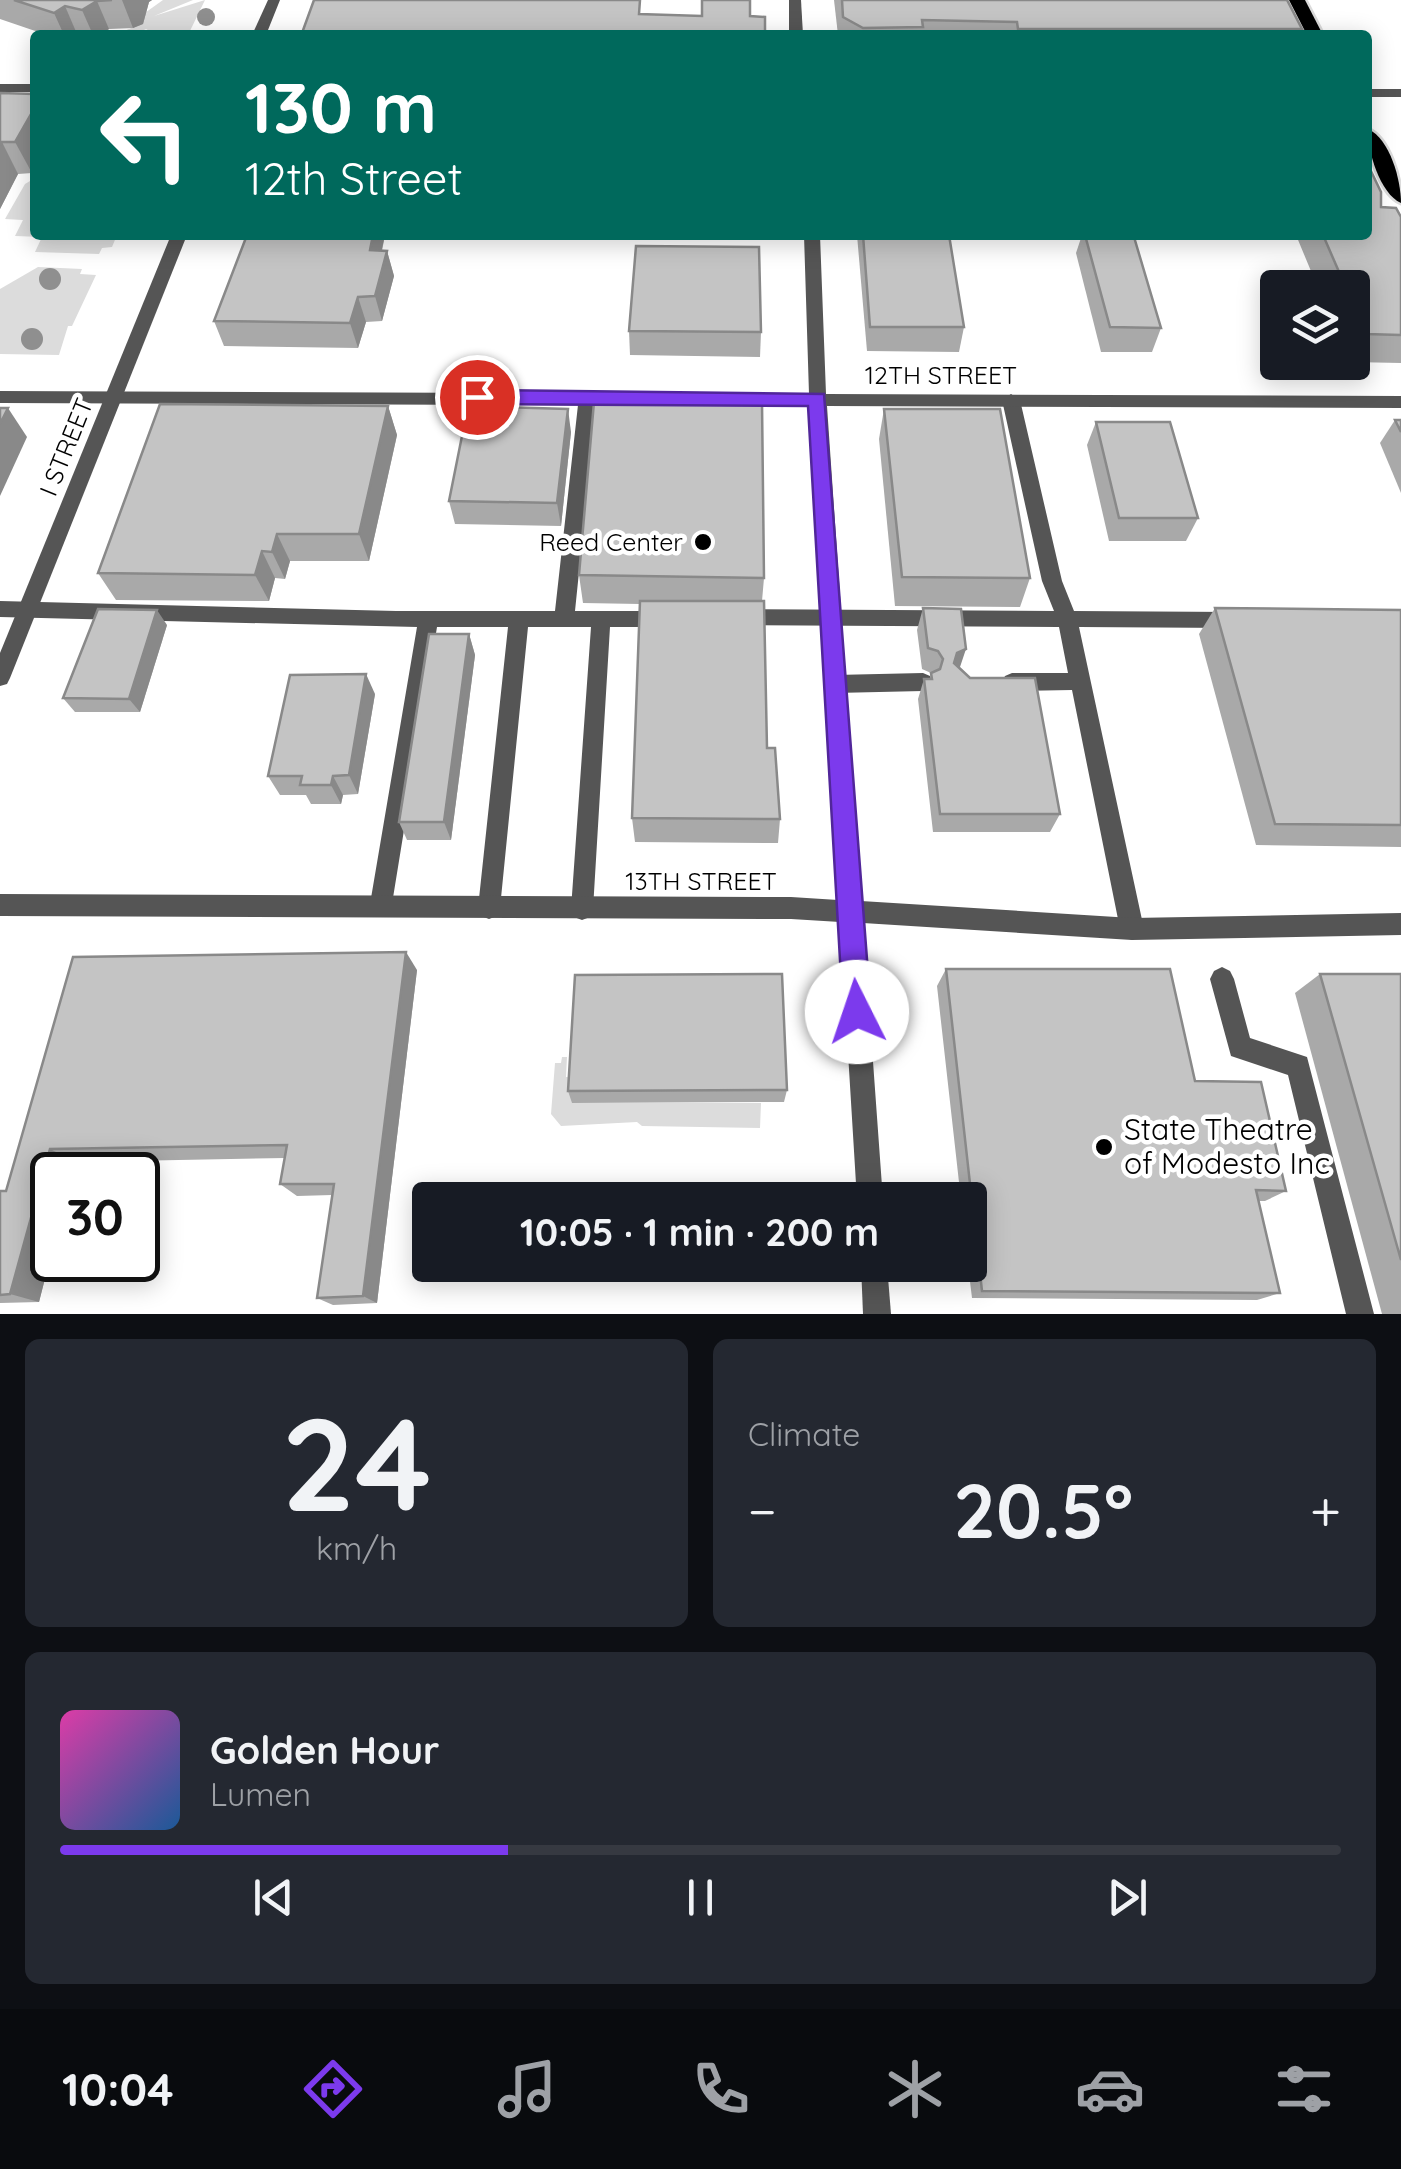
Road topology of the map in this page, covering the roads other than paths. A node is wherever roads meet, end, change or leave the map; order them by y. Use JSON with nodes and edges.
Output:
{"nodes":[{"id":1,"x":274,"y":0,"type":"edge"},
{"id":2,"x":795,"y":0,"type":"edge"},
{"id":3,"x":1297,"y":0,"type":"edge"},
{"id":4,"x":261,"y":30,"type":"edge"},
{"id":5,"x":796,"y":30,"type":"edge"},
{"id":6,"x":1313,"y":30,"type":"edge"},
{"id":7,"x":0,"y":88,"type":"edge"},
{"id":8,"x":30,"y":88,"type":"edge"},
{"id":9,"x":1372,"y":93,"type":"edge"},
{"id":10,"x":1401,"y":93,"type":"edge"},
{"id":11,"x":1372,"y":142,"type":"edge"},
{"id":12,"x":1401,"y":197,"type":"edge"},
{"id":13,"x":176,"y":240,"type":"edge"},
{"id":14,"x":812,"y":240,"type":"edge"},
{"id":15,"x":588,"y":396,"type":"junction"},
{"id":16,"x":0,"y":397,"type":"edge"},
{"id":17,"x":112,"y":397,"type":"junction"},
{"id":18,"x":818,"y":399,"type":"junction"},
{"id":19,"x":1011,"y":400,"type":"junction"},
{"id":20,"x":1401,"y":402,"type":"edge"},
{"id":21,"x":0,"y":609,"type":"edge"},
{"id":22,"x":27,"y":609,"type":"junction"},
{"id":23,"x":834,"y":617,"type":"junction"},
{"id":24,"x":678,"y":618,"type":"edge"},
{"id":25,"x":718,"y":618,"type":"edge"},
{"id":26,"x":428,"y":619,"type":"junction"},
{"id":27,"x":1067,"y":619,"type":"junction"},
{"id":28,"x":519,"y":620,"type":"junction"},
{"id":29,"x":564,"y":620,"type":"junction"},
{"id":30,"x":601,"y":620,"type":"junction"},
{"id":31,"x":1244,"y":620,"type":"edge"},
{"id":32,"x":0,"y":678,"type":"edge"},
{"id":33,"x":1080,"y":681,"type":"junction"},
{"id":34,"x":924,"y":682,"type":"edge"},
{"id":35,"x":981,"y":682,"type":"edge"},
{"id":36,"x":835,"y":684,"type":"junction"},
{"id":37,"x":380,"y":904,"type":"junction"},
{"id":38,"x":0,"y":905,"type":"edge"},
{"id":39,"x":489,"y":908,"type":"junction"},
{"id":40,"x":582,"y":909,"type":"junction"},
{"id":41,"x":850,"y":912,"type":"junction"},
{"id":42,"x":1401,"y":924,"type":"edge"},
{"id":43,"x":1132,"y":928,"type":"junction"},
{"id":44,"x":1222,"y":979,"type":"dead end"},
{"id":45,"x":869,"y":1182,"type":"edge"},
{"id":46,"x":875,"y":1282,"type":"edge"},
{"id":47,"x":876,"y":1314,"type":"edge"},
{"id":48,"x":1360,"y":1314,"type":"edge"}],
"edges":[{"from":1,"to":4,"type":"street"},
{"from":2,"to":5,"type":"street"},
{"from":3,"to":6,"type":"main road"},
{"from":7,"to":8,"type":"street"},
{"from":9,"to":10,"type":"street"},
{"from":11,"to":12,"type":"main road"},
{"from":13,"to":17,"type":"street","name":"I STREET"},
{"from":14,"to":18,"type":"street"},
{"from":15,"to":17,"type":"street","name":"12TH STREET"},
{"from":15,"to":18,"type":"street","name":"12TH STREET"},
{"from":15,"to":29,"type":"street"},
{"from":16,"to":17,"type":"street","name":"12TH STREET"},
{"from":17,"to":22,"type":"street","name":"I STREET"},
{"from":18,"to":19,"type":"street","name":"12TH STREET"},
{"from":18,"to":23,"type":"street"},
{"from":19,"to":20,"type":"street","name":"12TH STREET"},
{"from":19,"to":27,"type":"street"},
{"from":21,"to":22,"type":"street"},
{"from":22,"to":26,"type":"street"},
{"from":22,"to":32,"type":"street","name":"I STREET"},
{"from":23,"to":25,"type":"street"},
{"from":23,"to":27,"type":"street"},
{"from":23,"to":36,"type":"street"},
{"from":24,"to":30,"type":"street"},
{"from":26,"to":28,"type":"street"},
{"from":26,"to":37,"type":"street"},
{"from":27,"to":31,"type":"street"},
{"from":27,"to":33,"type":"street"},
{"from":28,"to":29,"type":"street"},
{"from":28,"to":39,"type":"street"},
{"from":29,"to":30,"type":"street"},
{"from":30,"to":40,"type":"street"},
{"from":33,"to":35,"type":"street"},
{"from":33,"to":43,"type":"street"},
{"from":34,"to":36,"type":"street"},
{"from":36,"to":41,"type":"street"},
{"from":37,"to":38,"type":"street","name":"13TH STREET"},
{"from":37,"to":39,"type":"street","name":"13TH STREET"},
{"from":39,"to":40,"type":"street","name":"13TH STREET"},
{"from":40,"to":41,"type":"street","name":"13TH STREET"},
{"from":41,"to":43,"type":"street","name":"13TH STREET"},
{"from":41,"to":45,"type":"street"},
{"from":42,"to":43,"type":"street","name":"13TH STREET"},
{"from":44,"to":48,"type":"street"},
{"from":46,"to":47,"type":"street"}]}
